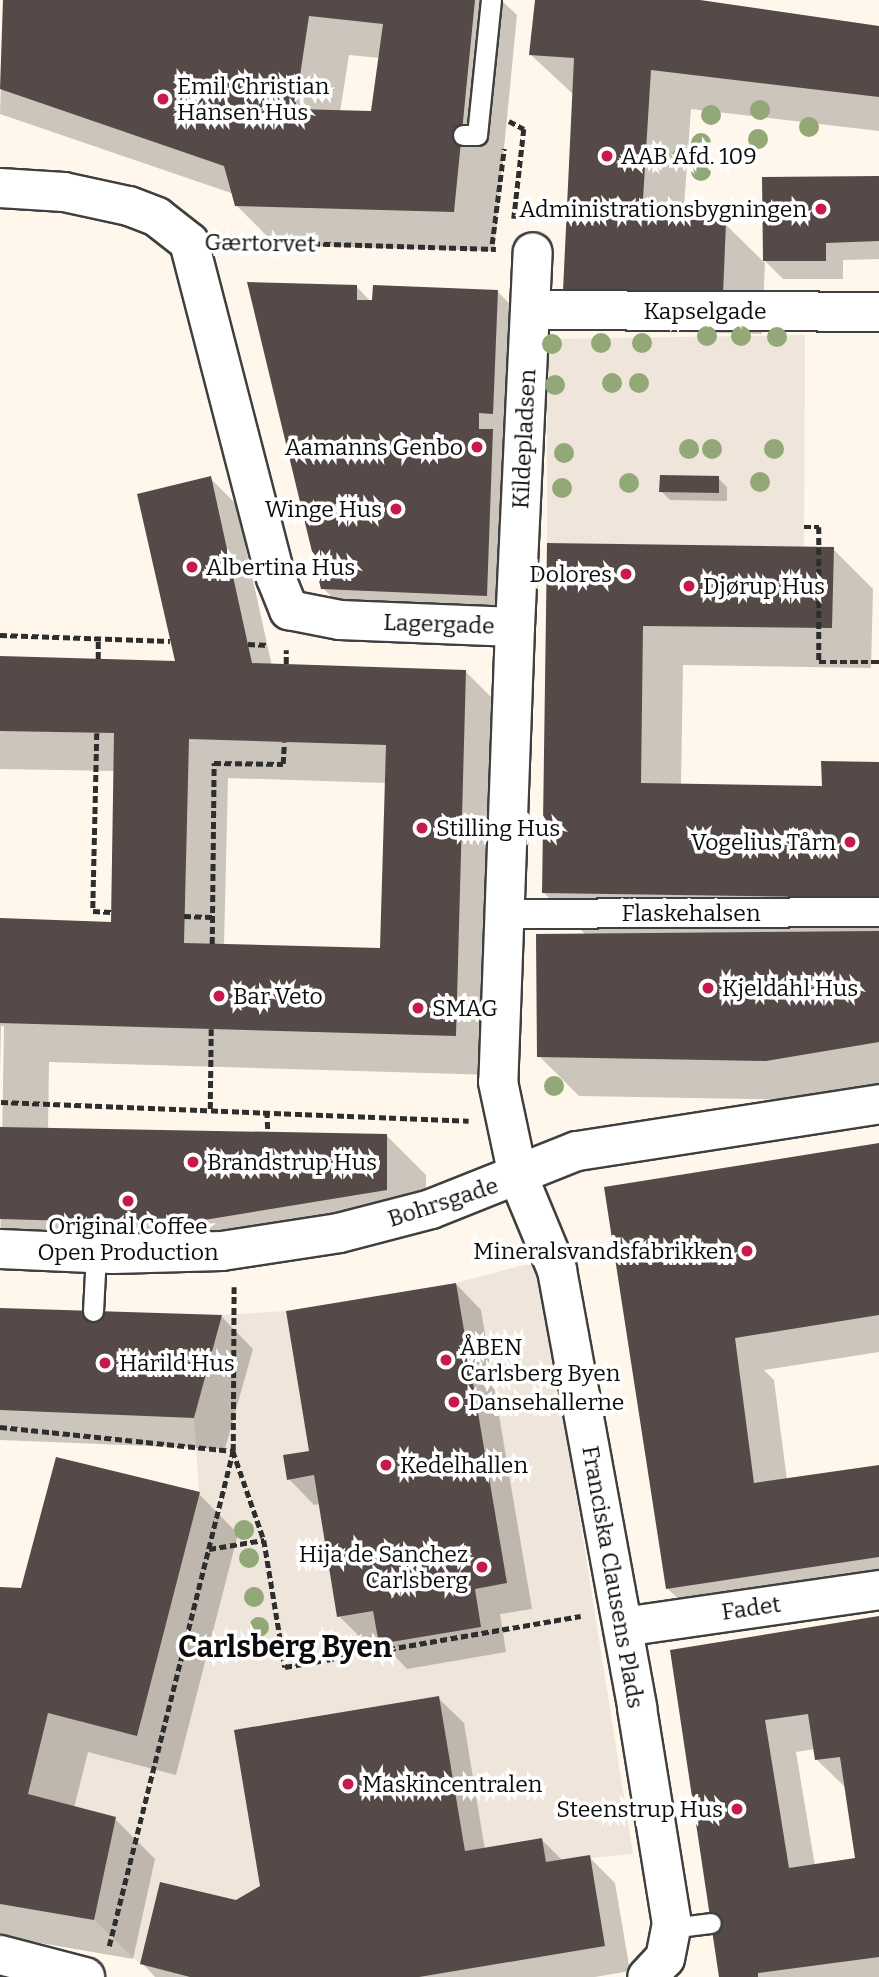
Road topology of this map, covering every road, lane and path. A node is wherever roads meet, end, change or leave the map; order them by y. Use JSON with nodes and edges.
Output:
{"nodes":[{"id":1,"x":491,"y":0,"type":"edge"},
{"id":2,"x":524,"y":129,"type":"dead end"},
{"id":3,"x":463,"y":135,"type":"dead end"},
{"id":4,"x":502,"y":166,"type":"dead end"},
{"id":5,"x":0,"y":188,"type":"edge"},
{"id":6,"x":523,"y":236,"type":"junction"},
{"id":7,"x":189,"y":242,"type":"junction"},
{"id":8,"x":492,"y":248,"type":"junction"},
{"id":9,"x":530,"y":310,"type":"junction"},
{"id":10,"x":879,"y":312,"type":"edge"},
{"id":11,"x":804,"y":527,"type":"dead end"},
{"id":12,"x":515,"y":627,"type":"junction"},
{"id":13,"x":0,"y":635,"type":"edge"},
{"id":14,"x":98,"y":638,"type":"junction"},
{"id":15,"x":170,"y":641,"type":"dead end"},
{"id":16,"x":286,"y":646,"type":"dead end"},
{"id":17,"x":98,"y":659,"type":"dead end"},
{"id":18,"x":879,"y":662,"type":"edge"},
{"id":19,"x":286,"y":664,"type":"dead end"},
{"id":20,"x":96,"y":733,"type":"dead end"},
{"id":21,"x":284,"y":742,"type":"dead end"},
{"id":22,"x":111,"y":912,"type":"dead end"},
{"id":23,"x":879,"y":912,"type":"edge"},
{"id":24,"x":504,"y":914,"type":"junction"},
{"id":25,"x":184,"y":916,"type":"dead end"},
{"id":26,"x":212,"y":917,"type":"junction"},
{"id":27,"x":212,"y":944,"type":"dead end"},
{"id":28,"x":211,"y":1029,"type":"dead end"},
{"id":29,"x":1,"y":1102,"type":"edge"},
{"id":30,"x":879,"y":1104,"type":"edge"},
{"id":31,"x":210,"y":1109,"type":"junction"},
{"id":32,"x":267,"y":1111,"type":"junction"},
{"id":33,"x":507,"y":1123,"type":"junction"},
{"id":34,"x":268,"y":1132,"type":"dead end"},
{"id":35,"x":518,"y":1176,"type":"junction"},
{"id":36,"x":0,"y":1249,"type":"edge"},
{"id":37,"x":234,"y":1249,"type":"junction"},
{"id":38,"x":96,"y":1254,"type":"junction"},
{"id":39,"x":93,"y":1311,"type":"dead end"},
{"id":40,"x":0,"y":1427,"type":"edge"},
{"id":41,"x":233,"y":1451,"type":"junction"},
{"id":42,"x":264,"y":1540,"type":"junction"},
{"id":43,"x":209,"y":1549,"type":"junction"},
{"id":44,"x":879,"y":1590,"type":"edge"},
{"id":45,"x":621,"y":1618,"type":"junction"},
{"id":46,"x":711,"y":1923,"type":"dead end"},
{"id":47,"x":671,"y":1928,"type":"junction"},
{"id":48,"x":0,"y":1955,"type":"edge"},
{"id":49,"x":96,"y":1964,"type":"edge"},
{"id":50,"x":647,"y":1977,"type":"edge"}],
"edges":[{"from":1,"to":3,"type":"lane"},
{"from":2,"to":6,"type":"path"},
{"from":4,"to":8,"type":"path"},
{"from":5,"to":7,"type":"street","name":"Gærtorvet"},
{"from":6,"to":8,"type":"path","name":"Gærtorvet"},
{"from":6,"to":9,"type":"street","name":"Kildepladsen"},
{"from":7,"to":8,"type":"path","name":"Gærtorvet"},
{"from":7,"to":12,"type":"street","name":"Lagergade"},
{"from":9,"to":10,"type":"street","name":"Kapselgade"},
{"from":9,"to":12,"type":"street","name":"Kildepladsen"},
{"from":11,"to":18,"type":"path"},
{"from":12,"to":24,"type":"street","name":"Lagergade"},
{"from":13,"to":14,"type":"path"},
{"from":14,"to":15,"type":"path"},
{"from":14,"to":17,"type":"path"},
{"from":16,"to":19,"type":"path"},
{"from":20,"to":22,"type":"path"},
{"from":21,"to":26,"type":"path"},
{"from":23,"to":24,"type":"street","name":"Flaskehalsen"},
{"from":24,"to":33,"type":"street","name":"Lagergade"},
{"from":25,"to":26,"type":"path"},
{"from":26,"to":27,"type":"path"},
{"from":28,"to":31,"type":"path"},
{"from":29,"to":31,"type":"path"},
{"from":30,"to":35,"type":"street","name":"Bohrsgade"},
{"from":31,"to":32,"type":"path"},
{"from":32,"to":33,"type":"path"},
{"from":32,"to":34,"type":"path"},
{"from":33,"to":35,"type":"street","name":"Franciska Clausens Plads"},
{"from":35,"to":37,"type":"street","name":"Bohrsgade"},
{"from":35,"to":45,"type":"street","name":"Franciska Clausens Plads"},
{"from":36,"to":38,"type":"street","name":"Bohrsgade"},
{"from":37,"to":38,"type":"street","name":"Bohrsgade"},
{"from":37,"to":41,"type":"path"},
{"from":38,"to":39,"type":"lane"},
{"from":40,"to":41,"type":"path"},
{"from":41,"to":42,"type":"path"},
{"from":41,"to":43,"type":"path"},
{"from":42,"to":43,"type":"path"},
{"from":42,"to":45,"type":"path"},
{"from":43,"to":49,"type":"path"},
{"from":44,"to":45,"type":"street","name":"Fadet"},
{"from":45,"to":47,"type":"street","name":"Franciska Clausens Plads"},
{"from":46,"to":47,"type":"lane"},
{"from":47,"to":50,"type":"street","name":"Franciska Clausens Plads"},
{"from":48,"to":49,"type":"street"}]}
